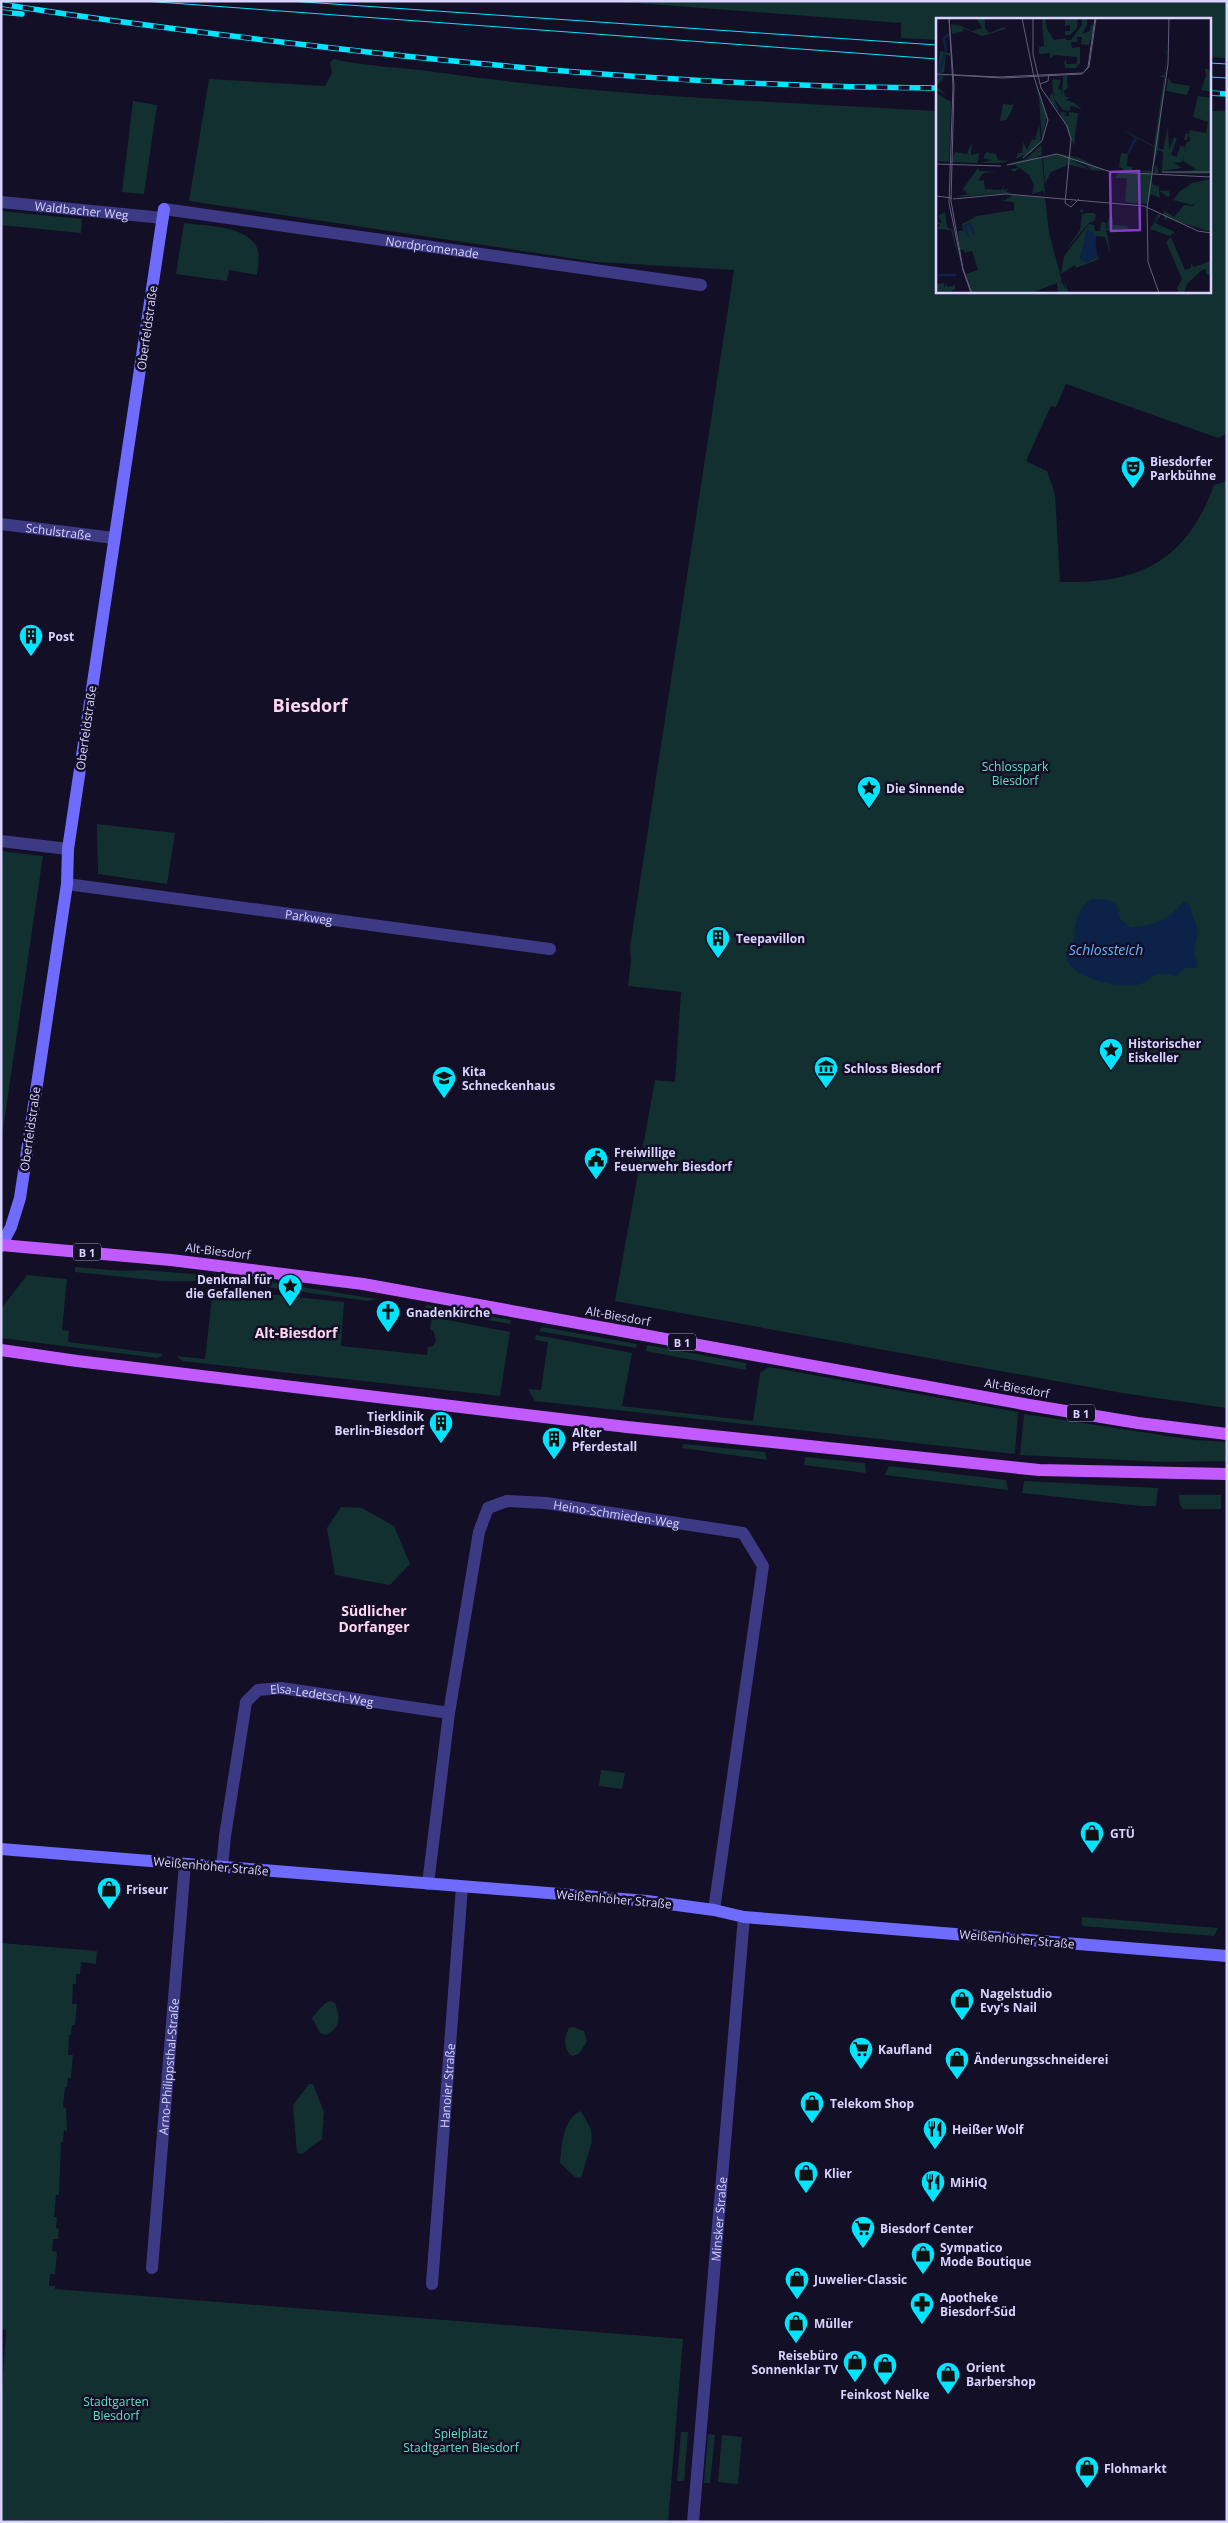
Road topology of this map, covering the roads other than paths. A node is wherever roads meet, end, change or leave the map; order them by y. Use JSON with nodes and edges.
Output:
{"nodes":[{"id":1,"x":1,"y":202,"type":"edge"},
{"id":2,"x":164,"y":214,"type":"junction"},
{"id":3,"x":701,"y":286,"type":"dead end"},
{"id":4,"x":1,"y":524,"type":"edge"},
{"id":5,"x":114,"y":538,"type":"junction"},
{"id":6,"x":1,"y":841,"type":"edge"},
{"id":7,"x":68,"y":849,"type":"junction"},
{"id":8,"x":67,"y":884,"type":"junction"},
{"id":9,"x":550,"y":948,"type":"dead end"},
{"id":10,"x":2,"y":1245,"type":"edge"},
{"id":11,"x":1,"y":1350,"type":"edge"},
{"id":12,"x":1227,"y":1434,"type":"edge"},
{"id":13,"x":1227,"y":1474,"type":"edge"},
{"id":14,"x":449,"y":1713,"type":"junction"},
{"id":15,"x":1,"y":1849,"type":"edge"},
{"id":16,"x":185,"y":1864,"type":"junction"},
{"id":17,"x":222,"y":1867,"type":"junction"},
{"id":18,"x":428,"y":1884,"type":"junction"},
{"id":19,"x":462,"y":1886,"type":"junction"},
{"id":20,"x":714,"y":1910,"type":"junction"},
{"id":21,"x":744,"y":1917,"type":"junction"},
{"id":22,"x":1227,"y":1956,"type":"edge"},
{"id":23,"x":152,"y":2268,"type":"dead end"},
{"id":24,"x":432,"y":2284,"type":"dead end"},
{"id":25,"x":693,"y":2522,"type":"edge"}],
"edges":[{"from":1,"to":2,"type":"street","name":"Waldbacher Weg"},
{"from":2,"to":3,"type":"street","name":"Nordpromenade"},
{"from":2,"to":5,"type":"street","name":"Oberfeldstraße"},
{"from":4,"to":5,"type":"street","name":"Schulstraße"},
{"from":5,"to":7,"type":"street","name":"Oberfeldstraße"},
{"from":6,"to":7,"type":"street"},
{"from":7,"to":8,"type":"street","name":"Oberfeldstraße"},
{"from":8,"to":9,"type":"street","name":"Parkweg"},
{"from":8,"to":10,"type":"street","name":"Oberfeldstraße"},
{"from":10,"to":12,"type":"main road","name":"Alt-Biesdorf","number":"B 1"},
{"from":11,"to":13,"type":"main road"},
{"from":14,"to":17,"type":"street","name":"Elsa-Ledetsch-Weg"},
{"from":14,"to":18,"type":"street","name":"Heino-Schmieden-Weg"},
{"from":14,"to":20,"type":"street","name":"Heino-Schmieden-Weg"},
{"from":15,"to":16,"type":"street","name":"Weißenhöher Straße"},
{"from":16,"to":17,"type":"street","name":"Weißenhöher Straße"},
{"from":16,"to":23,"type":"street","name":"Arno-Philippsthal-Straße"},
{"from":17,"to":18,"type":"street","name":"Weißenhöher Straße"},
{"from":18,"to":19,"type":"street","name":"Weißenhöher Straße"},
{"from":19,"to":20,"type":"street","name":"Weißenhöher Straße"},
{"from":19,"to":24,"type":"street","name":"Hanoier Straße"},
{"from":20,"to":21,"type":"street","name":"Weißenhöher Straße"},
{"from":21,"to":22,"type":"street","name":"Weißenhöher Straße"},
{"from":21,"to":25,"type":"street","name":"Minsker Straße"}]}
